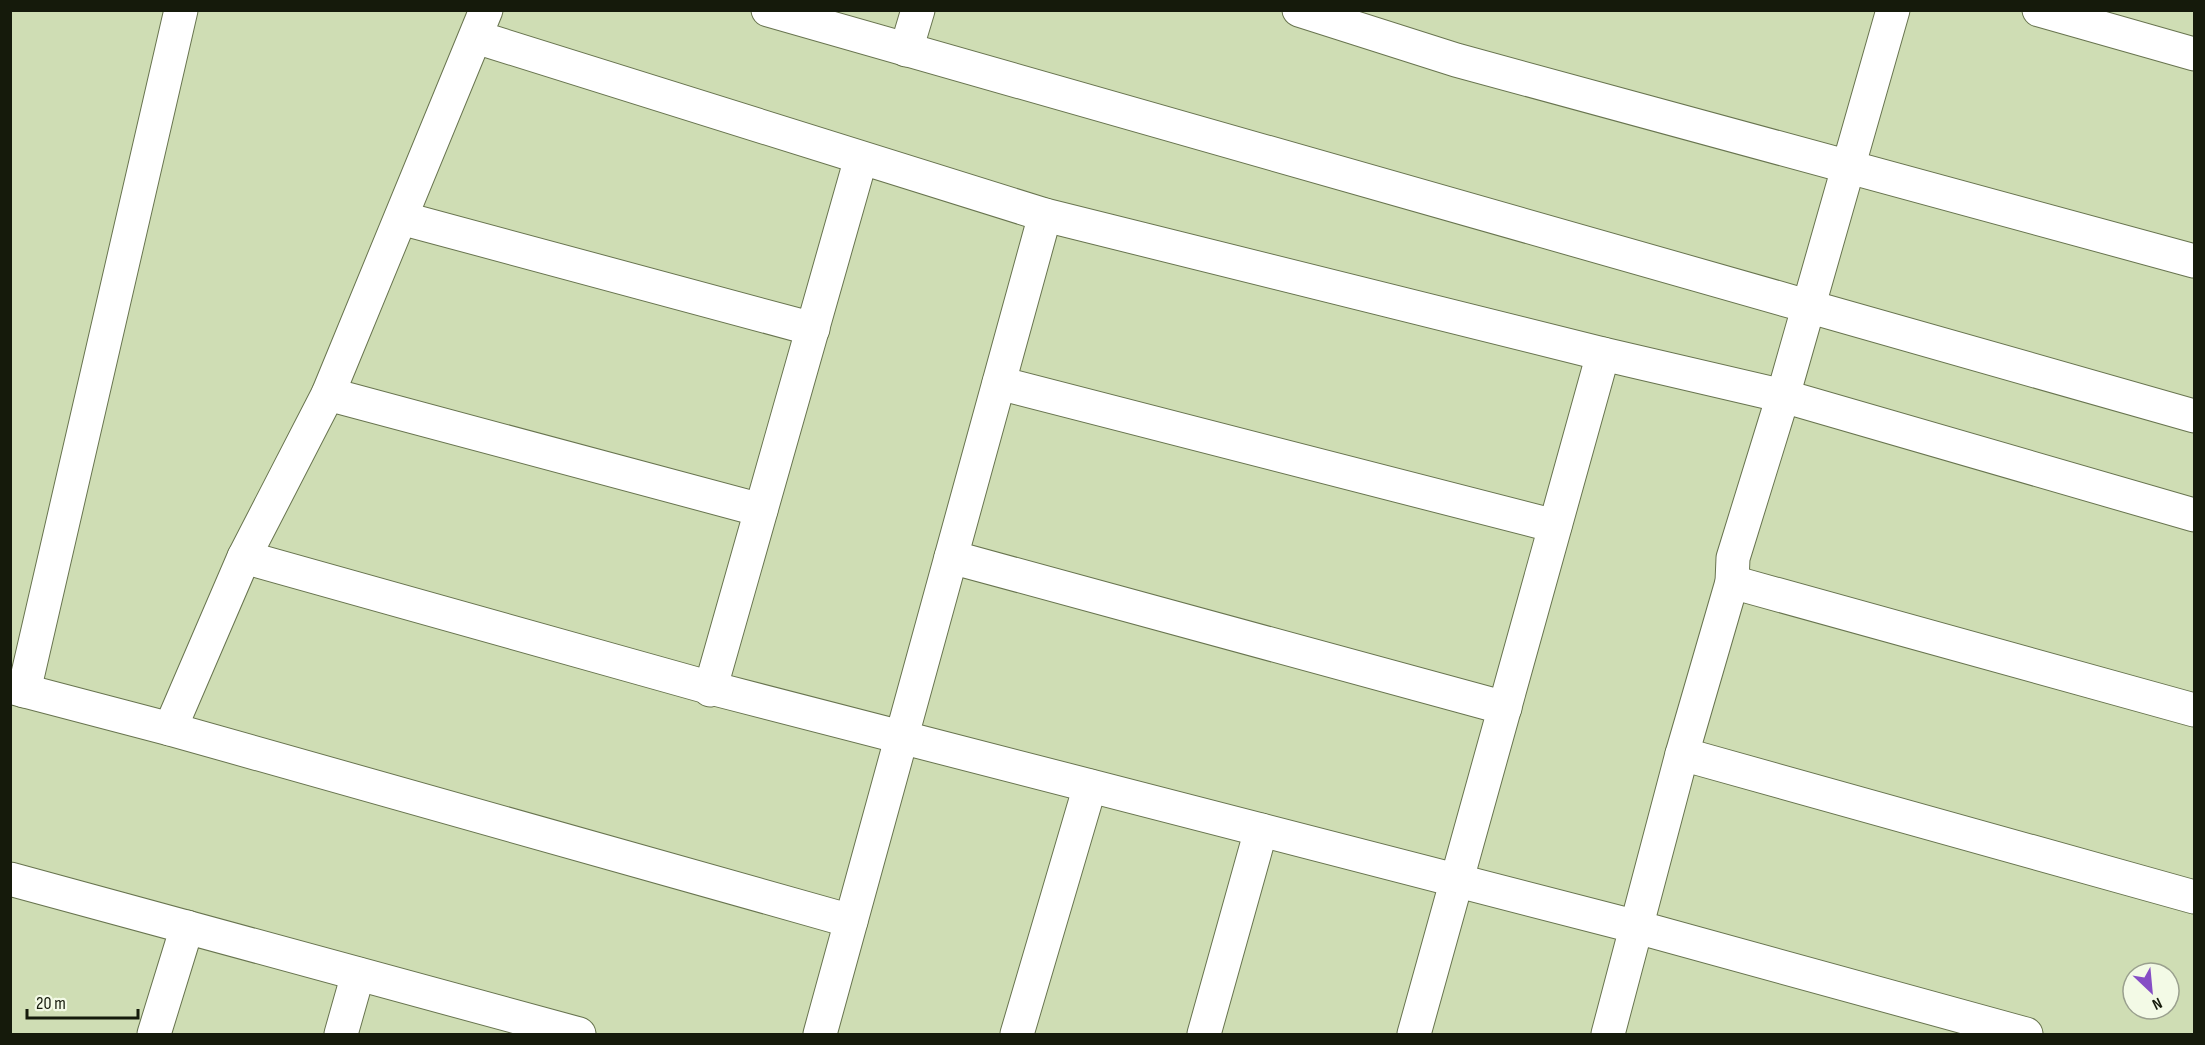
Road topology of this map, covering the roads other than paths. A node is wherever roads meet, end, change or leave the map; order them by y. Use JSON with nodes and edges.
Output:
{"nodes":[{"id":1,"x":181,"y":10,"type":"edge"},
{"id":2,"x":768,"y":10,"type":"edge"},
{"id":3,"x":918,"y":10,"type":"edge"},
{"id":4,"x":1299,"y":10,"type":"edge"},
{"id":5,"x":1893,"y":10,"type":"edge"},
{"id":6,"x":2039,"y":10,"type":"edge"},
{"id":7,"x":481,"y":24,"type":"edge"},
{"id":8,"x":906,"y":50,"type":"junction"},
{"id":9,"x":2194,"y":54,"type":"edge"},
{"id":10,"x":861,"y":158,"type":"junction"},
{"id":11,"x":1848,"y":166,"type":"junction"},
{"id":12,"x":1045,"y":215,"type":"junction"},
{"id":13,"x":401,"y":218,"type":"junction"},
{"id":14,"x":2194,"y":261,"type":"edge"},
{"id":15,"x":1807,"y":306,"type":"junction"},
{"id":16,"x":813,"y":329,"type":"junction"},
{"id":17,"x":1603,"y":354,"type":"junction"},
{"id":18,"x":999,"y":383,"type":"junction"},
{"id":19,"x":328,"y":394,"type":"junction"},
{"id":20,"x":1783,"y":396,"type":"junction"},
{"id":21,"x":2194,"y":416,"type":"edge"},
{"id":22,"x":761,"y":510,"type":"junction"},
{"id":23,"x":2194,"y":515,"type":"edge"},
{"id":24,"x":1556,"y":526,"type":"junction"},
{"id":25,"x":244,"y":557,"type":"junction"},
{"id":26,"x":951,"y":557,"type":"junction"},
{"id":27,"x":1732,"y":582,"type":"junction"},
{"id":28,"x":17,"y":689,"type":"edge"},
{"id":29,"x":711,"y":689,"type":"junction"},
{"id":30,"x":1505,"y":708,"type":"junction"},
{"id":31,"x":2194,"y":710,"type":"edge"},
{"id":32,"x":170,"y":729,"type":"junction"},
{"id":33,"x":901,"y":737,"type":"junction"},
{"id":34,"x":1682,"y":754,"type":"junction"},
{"id":35,"x":1090,"y":786,"type":"junction"},
{"id":36,"x":1261,"y":830,"type":"junction"},
{"id":37,"x":10,"y":879,"type":"edge"},
{"id":38,"x":1457,"y":881,"type":"junction"},
{"id":39,"x":2194,"y":897,"type":"edge"},
{"id":40,"x":851,"y":921,"type":"junction"},
{"id":41,"x":187,"y":927,"type":"junction"},
{"id":42,"x":1636,"y":927,"type":"junction"},
{"id":43,"x":358,"y":974,"type":"junction"},
{"id":44,"x":529,"y":1028,"type":"edge"},
{"id":45,"x":154,"y":1035,"type":"edge"},
{"id":46,"x":341,"y":1035,"type":"edge"},
{"id":47,"x":579,"y":1035,"type":"edge"},
{"id":48,"x":820,"y":1035,"type":"edge"},
{"id":49,"x":1017,"y":1035,"type":"edge"},
{"id":50,"x":1204,"y":1035,"type":"edge"},
{"id":51,"x":1414,"y":1035,"type":"edge"},
{"id":52,"x":1608,"y":1035,"type":"edge"},
{"id":53,"x":2026,"y":1035,"type":"edge"}],
"edges":[{"from":1,"to":28,"type":"street"},
{"from":2,"to":8,"type":"street"},
{"from":3,"to":8,"type":"street"},
{"from":4,"to":11,"type":"street"},
{"from":5,"to":11,"type":"street"},
{"from":6,"to":9,"type":"street"},
{"from":7,"to":10,"type":"street"},
{"from":7,"to":13,"type":"street"},
{"from":8,"to":15,"type":"street"},
{"from":10,"to":12,"type":"street"},
{"from":10,"to":16,"type":"street"},
{"from":11,"to":14,"type":"street"},
{"from":11,"to":15,"type":"street"},
{"from":12,"to":17,"type":"street"},
{"from":12,"to":18,"type":"street"},
{"from":13,"to":16,"type":"street"},
{"from":13,"to":19,"type":"street"},
{"from":15,"to":20,"type":"street"},
{"from":15,"to":21,"type":"street"},
{"from":16,"to":22,"type":"street"},
{"from":17,"to":20,"type":"street"},
{"from":17,"to":24,"type":"street"},
{"from":18,"to":24,"type":"street"},
{"from":18,"to":26,"type":"street"},
{"from":19,"to":22,"type":"street"},
{"from":19,"to":25,"type":"street"},
{"from":20,"to":23,"type":"street"},
{"from":20,"to":27,"type":"street"},
{"from":22,"to":29,"type":"street"},
{"from":24,"to":30,"type":"street"},
{"from":25,"to":29,"type":"street"},
{"from":25,"to":32,"type":"street"},
{"from":26,"to":30,"type":"street"},
{"from":26,"to":33,"type":"street"},
{"from":27,"to":31,"type":"street"},
{"from":27,"to":34,"type":"street"},
{"from":28,"to":32,"type":"street"},
{"from":29,"to":33,"type":"street"},
{"from":30,"to":38,"type":"street"},
{"from":32,"to":40,"type":"street"},
{"from":33,"to":35,"type":"street"},
{"from":33,"to":40,"type":"street"},
{"from":34,"to":39,"type":"street"},
{"from":34,"to":42,"type":"street"},
{"from":35,"to":36,"type":"street"},
{"from":35,"to":49,"type":"street"},
{"from":36,"to":38,"type":"street"},
{"from":36,"to":50,"type":"street"},
{"from":37,"to":41,"type":"street"},
{"from":38,"to":42,"type":"street"},
{"from":38,"to":51,"type":"street"},
{"from":40,"to":48,"type":"street"},
{"from":41,"to":43,"type":"street"},
{"from":41,"to":45,"type":"street"},
{"from":42,"to":52,"type":"street"},
{"from":42,"to":53,"type":"street"},
{"from":43,"to":44,"type":"street"},
{"from":43,"to":46,"type":"street"},
{"from":44,"to":47,"type":"street"}]}
